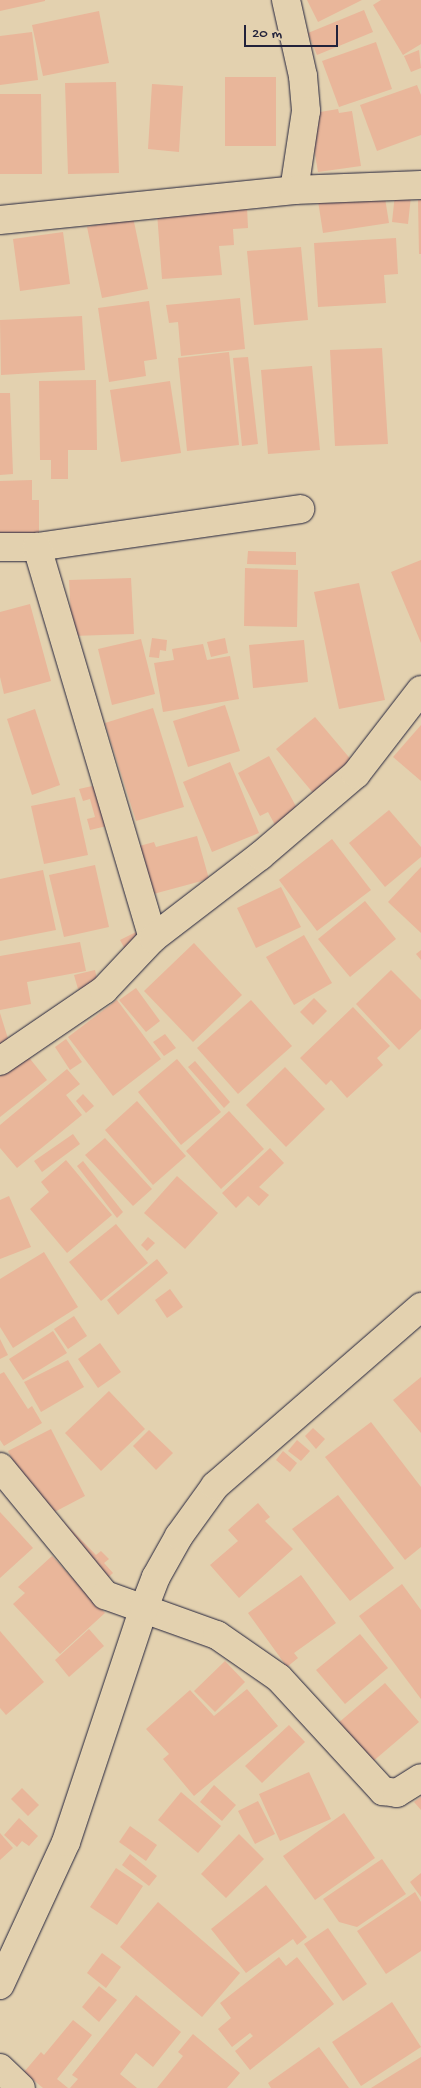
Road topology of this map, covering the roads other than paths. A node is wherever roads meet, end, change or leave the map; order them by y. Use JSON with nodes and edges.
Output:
{"nodes":[{"id":1,"x":286,"y":0,"type":"edge"},
{"id":2,"x":421,"y":185,"type":"edge"},
{"id":3,"x":294,"y":190,"type":"junction"},
{"id":4,"x":0,"y":220,"type":"edge"},
{"id":5,"x":300,"y":510,"type":"dead end"},
{"id":6,"x":0,"y":547,"type":"edge"},
{"id":7,"x":37,"y":547,"type":"junction"},
{"id":8,"x":421,"y":690,"type":"edge"},
{"id":9,"x":153,"y":938,"type":"junction"},
{"id":10,"x":0,"y":1062,"type":"edge"},
{"id":11,"x":421,"y":1307,"type":"edge"},
{"id":12,"x":0,"y":1467,"type":"edge"},
{"id":13,"x":144,"y":1608,"type":"junction"},
{"id":14,"x":421,"y":1778,"type":"edge"},
{"id":15,"x":0,"y":1986,"type":"edge"},
{"id":16,"x":0,"y":2068,"type":"edge"},
{"id":17,"x":21,"y":2088,"type":"edge"}],
"edges":[{"from":1,"to":3,"type":"street"},
{"from":2,"to":3,"type":"street"},
{"from":3,"to":4,"type":"street"},
{"from":5,"to":7,"type":"street"},
{"from":6,"to":7,"type":"street"},
{"from":7,"to":9,"type":"street"},
{"from":8,"to":9,"type":"street"},
{"from":9,"to":10,"type":"street"},
{"from":11,"to":13,"type":"street"},
{"from":12,"to":13,"type":"street"},
{"from":13,"to":14,"type":"street"},
{"from":13,"to":15,"type":"street"},
{"from":16,"to":17,"type":"street"}]}
